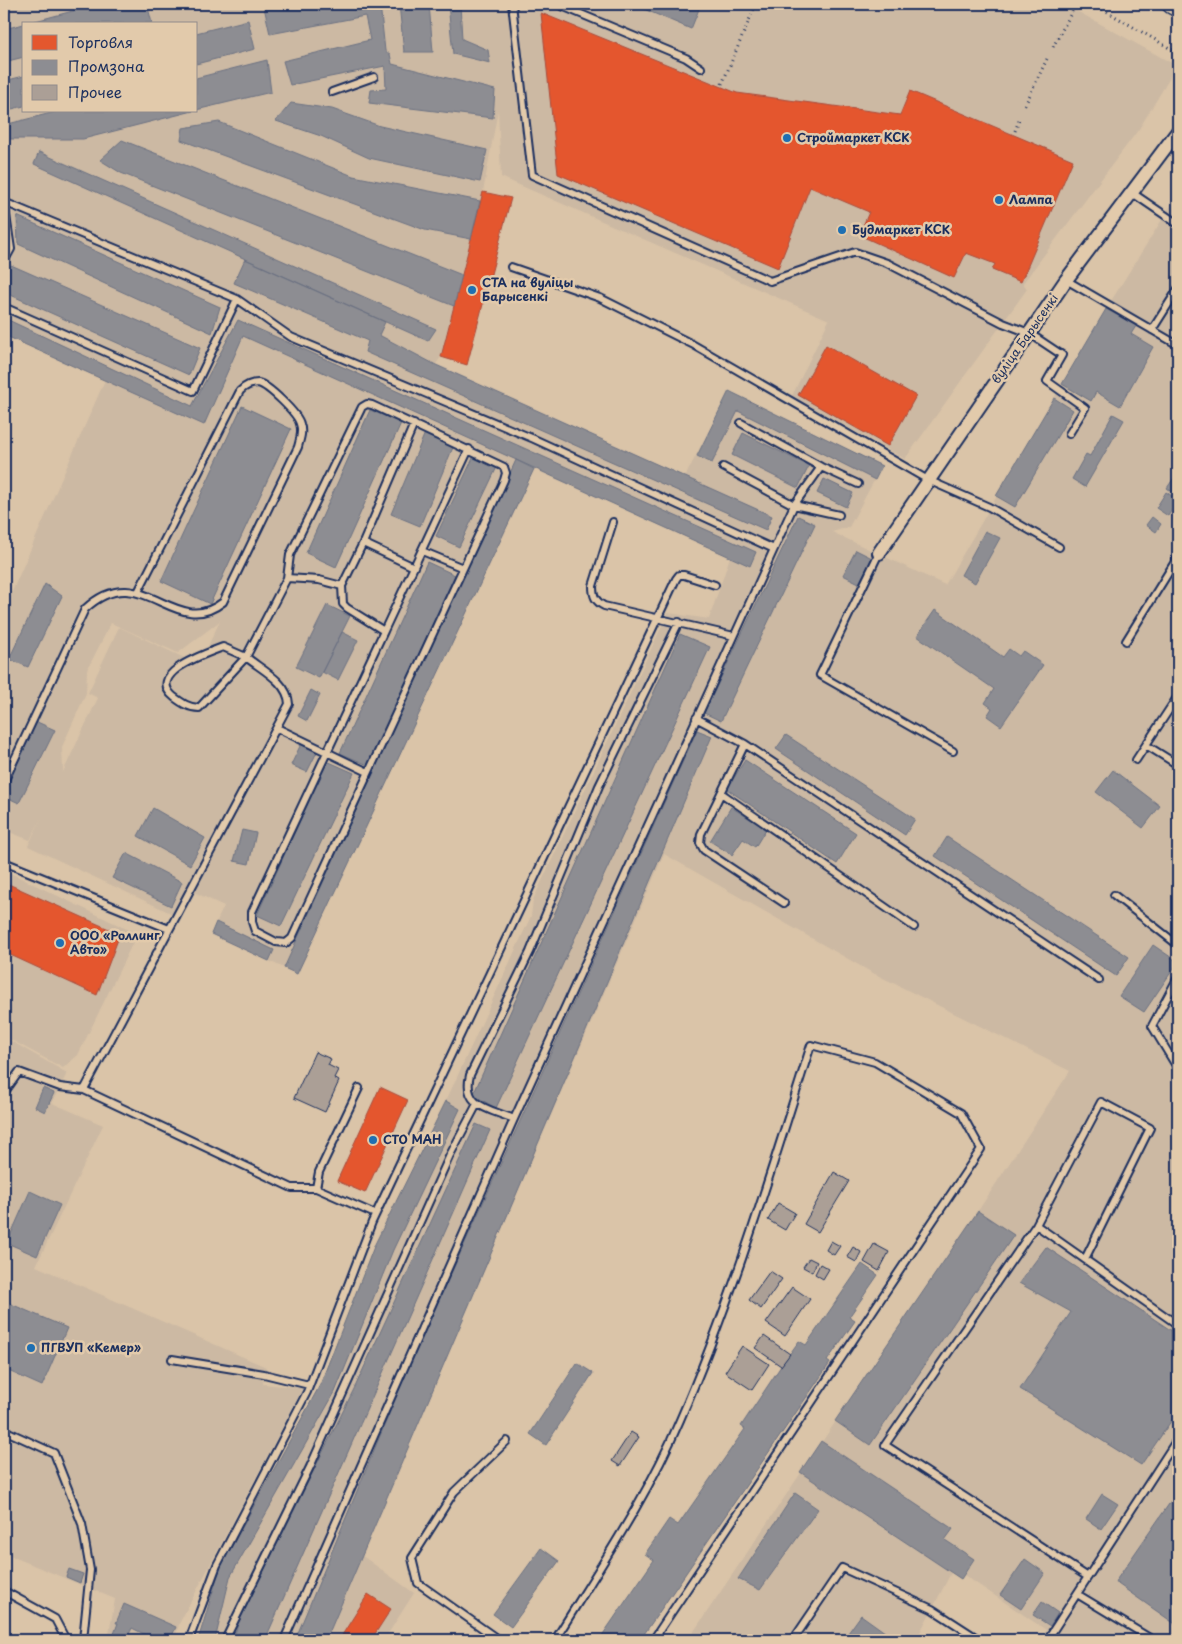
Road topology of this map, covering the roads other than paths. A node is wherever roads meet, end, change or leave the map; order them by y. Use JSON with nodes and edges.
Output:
{"nodes":[{"id":1,"x":512,"y":4,"type":"edge"},
{"id":2,"x":557,"y":4,"type":"edge"},
{"id":3,"x":1170,"y":4,"type":"edge"},
{"id":4,"x":1178,"y":8,"type":"edge"},
{"id":5,"x":701,"y":68,"type":"dead end"},
{"id":6,"x":374,"y":77,"type":"dead end"},
{"id":7,"x":332,"y":92,"type":"dead end"},
{"id":8,"x":1178,"y":131,"type":"edge"},
{"id":9,"x":1131,"y":192,"type":"junction"},
{"id":10,"x":1178,"y":224,"type":"edge"},
{"id":11,"x":4,"y":262,"type":"edge"},
{"id":12,"x":511,"y":267,"type":"dead end"},
{"id":13,"x":1066,"y":280,"type":"junction"},
{"id":14,"x":1178,"y":290,"type":"edge"},
{"id":15,"x":237,"y":299,"type":"junction"},
{"id":16,"x":4,"y":307,"type":"edge"},
{"id":17,"x":1152,"y":330,"type":"junction"},
{"id":18,"x":1029,"y":333,"type":"junction"},
{"id":19,"x":1178,"y":346,"type":"edge"},
{"id":20,"x":741,"y":423,"type":"dead end"},
{"id":21,"x":414,"y":424,"type":"junction"},
{"id":22,"x":1069,"y":434,"type":"dead end"},
{"id":23,"x":470,"y":450,"type":"junction"},
{"id":24,"x":723,"y":466,"type":"dead end"},
{"id":25,"x":821,"y":467,"type":"junction"},
{"id":26,"x":928,"y":480,"type":"junction"},
{"id":27,"x":858,"y":484,"type":"dead end"},
{"id":28,"x":794,"y":505,"type":"junction"},
{"id":29,"x":839,"y":515,"type":"dead end"},
{"id":30,"x":613,"y":522,"type":"dead end"},
{"id":31,"x":363,"y":543,"type":"junction"},
{"id":32,"x":1059,"y":547,"type":"dead end"},
{"id":33,"x":774,"y":549,"type":"junction"},
{"id":34,"x":422,"y":551,"type":"junction"},
{"id":35,"x":879,"y":553,"type":"joint"},
{"id":36,"x":1178,"y":557,"type":"edge"},
{"id":37,"x":414,"y":567,"type":"junction"},
{"id":38,"x":463,"y":568,"type":"junction"},
{"id":39,"x":287,"y":578,"type":"junction"},
{"id":40,"x":715,"y":585,"type":"dead end"},
{"id":41,"x":342,"y":586,"type":"junction"},
{"id":42,"x":138,"y":592,"type":"junction"},
{"id":43,"x":658,"y":617,"type":"junction"},
{"id":44,"x":679,"y":622,"type":"junction"},
{"id":45,"x":384,"y":631,"type":"junction"},
{"id":46,"x":734,"y":636,"type":"junction"},
{"id":47,"x":1126,"y":641,"type":"dead end"},
{"id":48,"x":246,"y":657,"type":"junction"},
{"id":49,"x":1178,"y":696,"type":"edge"},
{"id":50,"x":696,"y":718,"type":"junction"},
{"id":51,"x":277,"y":728,"type":"junction"},
{"id":52,"x":744,"y":744,"type":"junction"},
{"id":53,"x":1146,"y":745,"type":"junction"},
{"id":54,"x":954,"y":751,"type":"dead end"},
{"id":55,"x":328,"y":754,"type":"junction"},
{"id":56,"x":1136,"y":760,"type":"dead end"},
{"id":57,"x":1178,"y":766,"type":"edge"},
{"id":58,"x":368,"y":772,"type":"junction"},
{"id":59,"x":4,"y":782,"type":"edge"},
{"id":60,"x":721,"y":793,"type":"junction"},
{"id":61,"x":4,"y":862,"type":"edge"},
{"id":62,"x":1114,"y":895,"type":"dead end"},
{"id":63,"x":784,"y":903,"type":"dead end"},
{"id":64,"x":914,"y":927,"type":"dead end"},
{"id":65,"x":169,"y":930,"type":"junction"},
{"id":66,"x":1178,"y":945,"type":"edge"},
{"id":67,"x":1178,"y":977,"type":"edge"},
{"id":68,"x":1099,"y":980,"type":"dead end"},
{"id":69,"x":1178,"y":1069,"type":"edge"},
{"id":70,"x":359,"y":1088,"type":"dead end"},
{"id":71,"x":84,"y":1090,"type":"junction"},
{"id":72,"x":4,"y":1093,"type":"edge"},
{"id":73,"x":477,"y":1104,"type":"junction"},
{"id":74,"x":514,"y":1119,"type":"junction"},
{"id":75,"x":316,"y":1188,"type":"junction"},
{"id":76,"x":375,"y":1214,"type":"junction"},
{"id":77,"x":1036,"y":1225,"type":"junction"},
{"id":78,"x":1085,"y":1259,"type":"junction"},
{"id":79,"x":1178,"y":1325,"type":"edge"},
{"id":80,"x":172,"y":1359,"type":"dead end"},
{"id":81,"x":309,"y":1385,"type":"junction"},
{"id":82,"x":4,"y":1430,"type":"edge"},
{"id":83,"x":1178,"y":1438,"type":"edge"},
{"id":84,"x":507,"y":1441,"type":"dead end"},
{"id":85,"x":1088,"y":1577,"type":"junction"},
{"id":86,"x":4,"y":1591,"type":"edge"},
{"id":87,"x":1077,"y":1594,"type":"junction"},
{"id":88,"x":66,"y":1640,"type":"edge"},
{"id":89,"x":83,"y":1640,"type":"edge"},
{"id":90,"x":189,"y":1640,"type":"edge"},
{"id":91,"x":225,"y":1640,"type":"edge"},
{"id":92,"x":284,"y":1640,"type":"edge"},
{"id":93,"x":499,"y":1640,"type":"edge"},
{"id":94,"x":555,"y":1640,"type":"edge"},
{"id":95,"x":653,"y":1640,"type":"edge"},
{"id":96,"x":793,"y":1640,"type":"edge"},
{"id":97,"x":980,"y":1640,"type":"edge"},
{"id":98,"x":1046,"y":1640,"type":"edge"},
{"id":99,"x":1153,"y":1640,"type":"edge"}],
"edges":[{"from":1,"to":18,"type":"lane"},
{"from":2,"to":5,"type":"lane"},
{"from":3,"to":4,"type":"main road"},
{"from":6,"to":7,"type":"lane"},
{"from":8,"to":9,"type":"street","name":"вуліца Барысенкі"},
{"from":9,"to":10,"type":"lane"},
{"from":9,"to":13,"type":"street","name":"вуліца Барысенкі"},
{"from":11,"to":15,"type":"lane"},
{"from":12,"to":26,"type":"lane"},
{"from":13,"to":17,"type":"lane"},
{"from":13,"to":18,"type":"street","name":"вуліца Барысенкі"},
{"from":14,"to":17,"type":"lane"},
{"from":15,"to":16,"type":"lane"},
{"from":15,"to":33,"type":"lane"},
{"from":17,"to":19,"type":"lane"},
{"from":18,"to":22,"type":"lane"},
{"from":18,"to":26,"type":"street","name":"вуліца Барысенкі"},
{"from":20,"to":25,"type":"lane"},
{"from":21,"to":23,"type":"lane"},
{"from":21,"to":31,"type":"lane"},
{"from":21,"to":39,"type":"lane"},
{"from":23,"to":34,"type":"lane"},
{"from":23,"to":38,"type":"lane"},
{"from":24,"to":28,"type":"lane"},
{"from":25,"to":27,"type":"lane"},
{"from":25,"to":28,"type":"lane"},
{"from":26,"to":32,"type":"lane"},
{"from":26,"to":35,"type":"street","name":"вуліца Барысенкі"},
{"from":28,"to":29,"type":"lane"},
{"from":28,"to":33,"type":"lane"},
{"from":30,"to":43,"type":"lane"},
{"from":31,"to":37,"type":"lane"},
{"from":31,"to":41,"type":"lane"},
{"from":33,"to":46,"type":"lane"},
{"from":34,"to":37,"type":"lane"},
{"from":34,"to":38,"type":"lane"},
{"from":35,"to":54,"type":"lane"},
{"from":36,"to":47,"type":"lane"},
{"from":37,"to":45,"type":"lane"},
{"from":38,"to":58,"type":"lane"},
{"from":39,"to":41,"type":"lane"},
{"from":39,"to":48,"type":"lane"},
{"from":40,"to":43,"type":"lane"},
{"from":41,"to":45,"type":"lane"},
{"from":42,"to":42,"type":"lane"},
{"from":42,"to":59,"type":"lane"},
{"from":43,"to":44,"type":"lane"},
{"from":43,"to":76,"type":"lane"},
{"from":44,"to":46,"type":"lane"},
{"from":44,"to":73,"type":"lane"},
{"from":45,"to":55,"type":"lane"},
{"from":46,"to":50,"type":"lane"},
{"from":48,"to":48,"type":"lane"},
{"from":48,"to":51,"type":"lane"},
{"from":49,"to":53,"type":"lane"},
{"from":50,"to":52,"type":"lane"},
{"from":50,"to":74,"type":"lane"},
{"from":51,"to":55,"type":"lane"},
{"from":51,"to":65,"type":"lane"},
{"from":52,"to":60,"type":"lane"},
{"from":52,"to":68,"type":"lane"},
{"from":53,"to":56,"type":"lane"},
{"from":53,"to":57,"type":"lane"},
{"from":55,"to":58,"type":"lane"},
{"from":55,"to":58,"type":"lane"},
{"from":60,"to":63,"type":"lane"},
{"from":60,"to":64,"type":"lane"},
{"from":61,"to":65,"type":"lane"},
{"from":62,"to":66,"type":"lane"},
{"from":65,"to":71,"type":"lane"},
{"from":67,"to":69,"type":"lane"},
{"from":70,"to":75,"type":"lane"},
{"from":71,"to":72,"type":"lane"},
{"from":71,"to":75,"type":"lane"},
{"from":73,"to":74,"type":"lane"},
{"from":73,"to":91,"type":"lane"},
{"from":74,"to":92,"type":"lane"},
{"from":75,"to":76,"type":"lane"},
{"from":76,"to":81,"type":"lane"},
{"from":77,"to":78,"type":"lane"},
{"from":77,"to":78,"type":"lane"},
{"from":77,"to":85,"type":"lane"},
{"from":78,"to":79,"type":"lane"},
{"from":80,"to":81,"type":"lane"},
{"from":81,"to":90,"type":"lane"},
{"from":82,"to":89,"type":"lane"},
{"from":83,"to":85,"type":"lane"},
{"from":84,"to":93,"type":"lane"},
{"from":85,"to":87,"type":"lane"},
{"from":86,"to":88,"type":"lane"},
{"from":87,"to":98,"type":"lane"},
{"from":87,"to":99,"type":"lane"},
{"from":94,"to":95,"type":"lane"},
{"from":96,"to":97,"type":"lane"}]}
